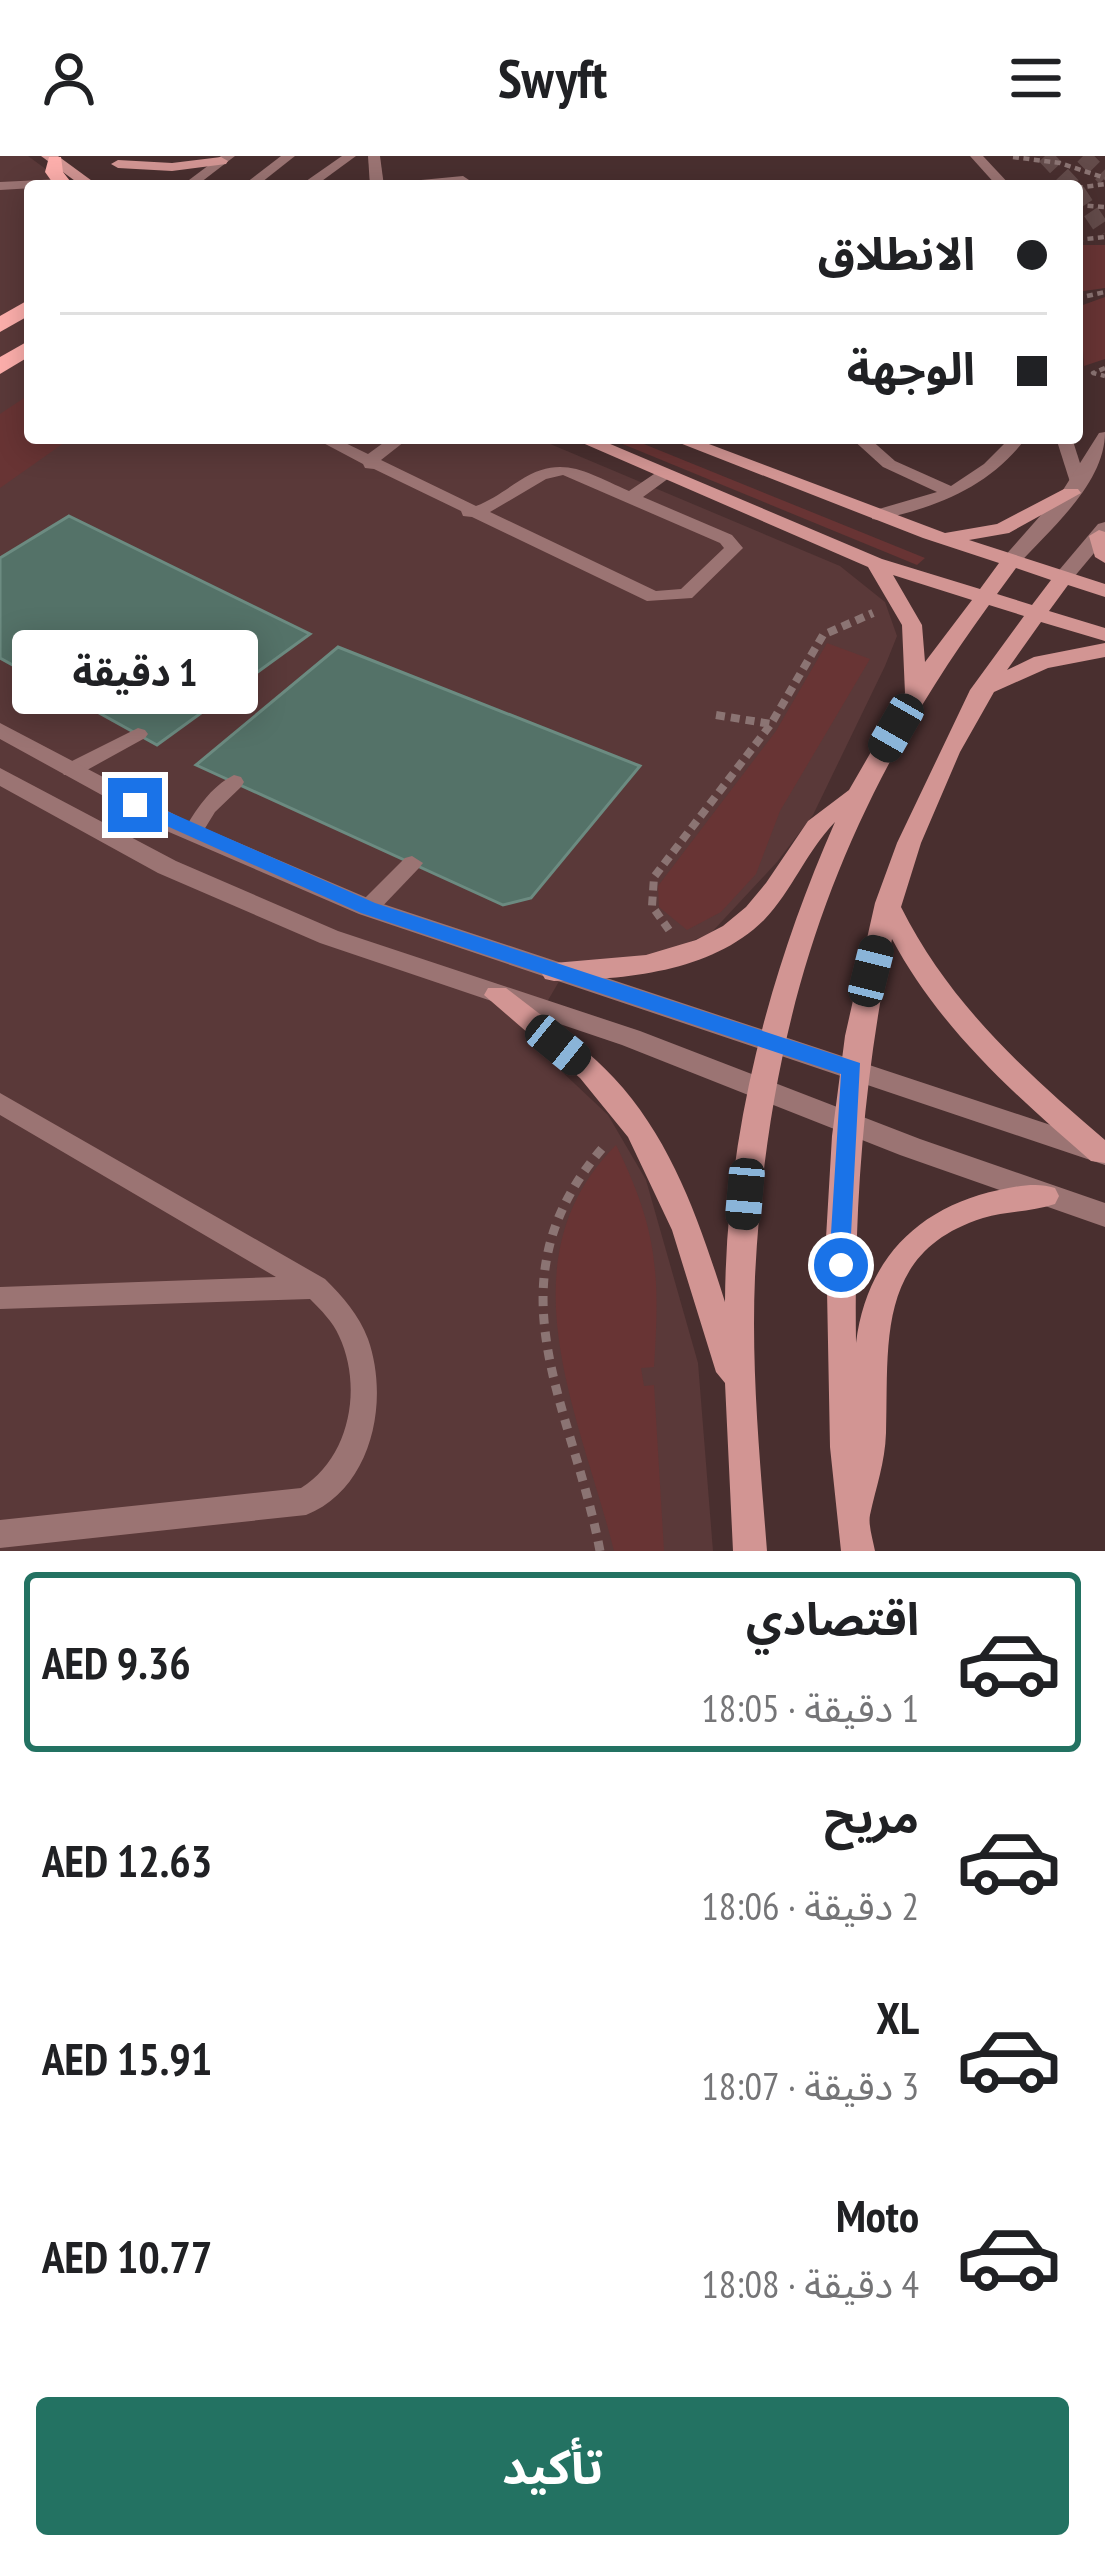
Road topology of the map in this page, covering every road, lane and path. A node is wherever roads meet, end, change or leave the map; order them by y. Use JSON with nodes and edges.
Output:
{"nodes":[{"id":1,"x":289,"y":156,"type":"edge"},
{"id":2,"x":350,"y":156,"type":"edge"},
{"id":3,"x":392,"y":156,"type":"edge"},
{"id":4,"x":976,"y":156,"type":"edge"},
{"id":5,"x":1006,"y":157,"type":"edge"},
{"id":6,"x":1030,"y":157,"type":"edge"},
{"id":7,"x":51,"y":158,"type":"edge"},
{"id":8,"x":225,"y":159,"type":"edge"},
{"id":9,"x":112,"y":160,"type":"edge"},
{"id":10,"x":375,"y":171,"type":"edge"},
{"id":11,"x":83,"y":180,"type":"edge"},
{"id":12,"x":145,"y":180,"type":"edge"},
{"id":13,"x":196,"y":180,"type":"edge"},
{"id":14,"x":257,"y":180,"type":"edge"},
{"id":15,"x":315,"y":180,"type":"edge"},
{"id":16,"x":998,"y":180,"type":"edge"},
{"id":17,"x":1105,"y":181,"type":"edge"},
{"id":18,"x":1096,"y":235,"type":"dead end"},
{"id":19,"x":1083,"y":237,"type":"edge"},
{"id":20,"x":1105,"y":292,"type":"edge"},
{"id":21,"x":1087,"y":296,"type":"dead end"},
{"id":22,"x":1105,"y":437,"type":"edge"},
{"id":23,"x":333,"y":444,"type":"edge"},
{"id":24,"x":391,"y":444,"type":"edge"},
{"id":25,"x":593,"y":444,"type":"edge"},
{"id":26,"x":692,"y":444,"type":"edge"},
{"id":27,"x":866,"y":444,"type":"edge"},
{"id":28,"x":1012,"y":444,"type":"edge"},
{"id":29,"x":1065,"y":444,"type":"edge"},
{"id":30,"x":371,"y":465,"type":"junction"},
{"id":31,"x":662,"y":475,"type":"junction"},
{"id":32,"x":1074,"y":487,"type":"junction"},
{"id":33,"x":951,"y":492,"type":"junction"},
{"id":34,"x":629,"y":499,"type":"junction"},
{"id":35,"x":469,"y":512,"type":"junction"},
{"id":36,"x":878,"y":515,"type":"junction"},
{"id":37,"x":930,"y":534,"type":"junction"},
{"id":38,"x":1103,"y":540,"type":"edge"},
{"id":39,"x":874,"y":562,"type":"junction"},
{"id":40,"x":1010,"y":562,"type":"junction"},
{"id":41,"x":1062,"y":579,"type":"junction"},
{"id":42,"x":1105,"y":591,"type":"edge"},
{"id":43,"x":980,"y":599,"type":"junction"},
{"id":44,"x":892,"y":608,"type":"dead end"},
{"id":45,"x":1032,"y":615,"type":"junction"},
{"id":46,"x":1105,"y":635,"type":"edge"},
{"id":47,"x":1105,"y":650,"type":"edge"},
{"id":48,"x":979,"y":691,"type":"junction"},
{"id":49,"x":916,"y":693,"type":"junction"},
{"id":50,"x":716,"y":715,"type":"dead end"},
{"id":51,"x":771,"y":724,"type":"junction"},
{"id":52,"x":0,"y":730,"type":"edge"},
{"id":53,"x":137,"y":734,"type":"dead end"},
{"id":54,"x":71,"y":770,"type":"junction"},
{"id":55,"x":0,"y":776,"type":"edge"},
{"id":56,"x":234,"y":782,"type":"dead end"},
{"id":57,"x":855,"y":796,"type":"junction"},
{"id":58,"x":192,"y":833,"type":"junction"},
{"id":59,"x":412,"y":863,"type":"dead end"},
{"id":60,"x":887,"y":903,"type":"junction"},
{"id":61,"x":368,"y":908,"type":"junction"},
{"id":62,"x":678,"y":941,"type":"dead end"},
{"id":63,"x":554,"y":972,"type":"junction"},
{"id":64,"x":497,"y":995,"type":"junction"},
{"id":65,"x":767,"y":1042,"type":"junction"},
{"id":66,"x":852,"y":1070,"type":"junction"},
{"id":67,"x":760,"y":1089,"type":"junction"},
{"id":68,"x":0,"y":1103,"type":"edge"},
{"id":69,"x":846,"y":1123,"type":"junction"},
{"id":70,"x":606,"y":1144,"type":"dead end"},
{"id":71,"x":1103,"y":1154,"type":"edge"},
{"id":72,"x":1045,"y":1196,"type":"junction"},
{"id":73,"x":1105,"y":1215,"type":"edge"},
{"id":74,"x":316,"y":1287,"type":"junction"},
{"id":75,"x":0,"y":1298,"type":"edge"},
{"id":76,"x":738,"y":1391,"type":"junction"},
{"id":77,"x":0,"y":1534,"type":"edge"},
{"id":78,"x":855,"y":1536,"type":"edge"},
{"id":79,"x":600,"y":1551,"type":"edge"},
{"id":80,"x":750,"y":1551,"type":"edge"}],
"edges":[{"from":1,"to":14,"type":"lane"},
{"from":2,"to":15,"type":"lane"},
{"from":3,"to":10,"type":"lane"},
{"from":4,"to":16,"type":"lane"},
{"from":5,"to":6,"type":"path"},
{"from":6,"to":17,"type":"path"},
{"from":7,"to":11,"type":"street"},
{"from":8,"to":9,"type":"street"},
{"from":8,"to":13,"type":"lane"},
{"from":9,"to":12,"type":"street"},
{"from":18,"to":19,"type":"path"},
{"from":20,"to":21,"type":"path"},
{"from":22,"to":32,"type":"street"},
{"from":23,"to":30,"type":"lane"},
{"from":24,"to":30,"type":"lane"},
{"from":25,"to":31,"type":"street"},
{"from":26,"to":36,"type":"street"},
{"from":27,"to":33,"type":"lane"},
{"from":28,"to":33,"type":"lane"},
{"from":29,"to":32,"type":"lane"},
{"from":30,"to":35,"type":"lane"},
{"from":31,"to":34,"type":"lane"},
{"from":31,"to":39,"type":"street"},
{"from":32,"to":37,"type":"street"},
{"from":32,"to":40,"type":"street"},
{"from":33,"to":36,"type":"lane"},
{"from":34,"to":35,"type":"lane"},
{"from":34,"to":35,"type":"lane"},
{"from":36,"to":37,"type":"street"},
{"from":37,"to":40,"type":"street"},
{"from":38,"to":41,"type":"street"},
{"from":39,"to":43,"type":"street"},
{"from":39,"to":49,"type":"street"},
{"from":40,"to":41,"type":"street"},
{"from":40,"to":43,"type":"street"},
{"from":41,"to":42,"type":"street"},
{"from":41,"to":45,"type":"street"},
{"from":43,"to":45,"type":"street"},
{"from":43,"to":49,"type":"street"},
{"from":44,"to":51,"type":"path"},
{"from":45,"to":46,"type":"street"},
{"from":45,"to":48,"type":"street"},
{"from":47,"to":48,"type":"street"},
{"from":48,"to":60,"type":"street"},
{"from":49,"to":57,"type":"street"},
{"from":50,"to":51,"type":"path"},
{"from":51,"to":62,"type":"path"},
{"from":52,"to":54,"type":"street"},
{"from":53,"to":54,"type":"lane"},
{"from":54,"to":58,"type":"street"},
{"from":55,"to":64,"type":"street"},
{"from":56,"to":58,"type":"lane"},
{"from":57,"to":63,"type":"street"},
{"from":57,"to":65,"type":"street"},
{"from":58,"to":61,"type":"street"},
{"from":59,"to":61,"type":"lane"},
{"from":60,"to":66,"type":"street"},
{"from":60,"to":71,"type":"street"},
{"from":61,"to":63,"type":"street"},
{"from":63,"to":65,"type":"street"},
{"from":64,"to":67,"type":"street"},
{"from":64,"to":76,"type":"street"},
{"from":65,"to":66,"type":"street"},
{"from":65,"to":67,"type":"street"},
{"from":66,"to":69,"type":"street"},
{"from":66,"to":71,"type":"street"},
{"from":67,"to":69,"type":"street"},
{"from":67,"to":76,"type":"street"},
{"from":68,"to":74,"type":"lane"},
{"from":69,"to":72,"type":"street"},
{"from":69,"to":78,"type":"street"},
{"from":70,"to":79,"type":"path"},
{"from":72,"to":73,"type":"street"},
{"from":72,"to":78,"type":"street"},
{"from":74,"to":75,"type":"lane"},
{"from":74,"to":77,"type":"lane"},
{"from":76,"to":80,"type":"street"}]}
